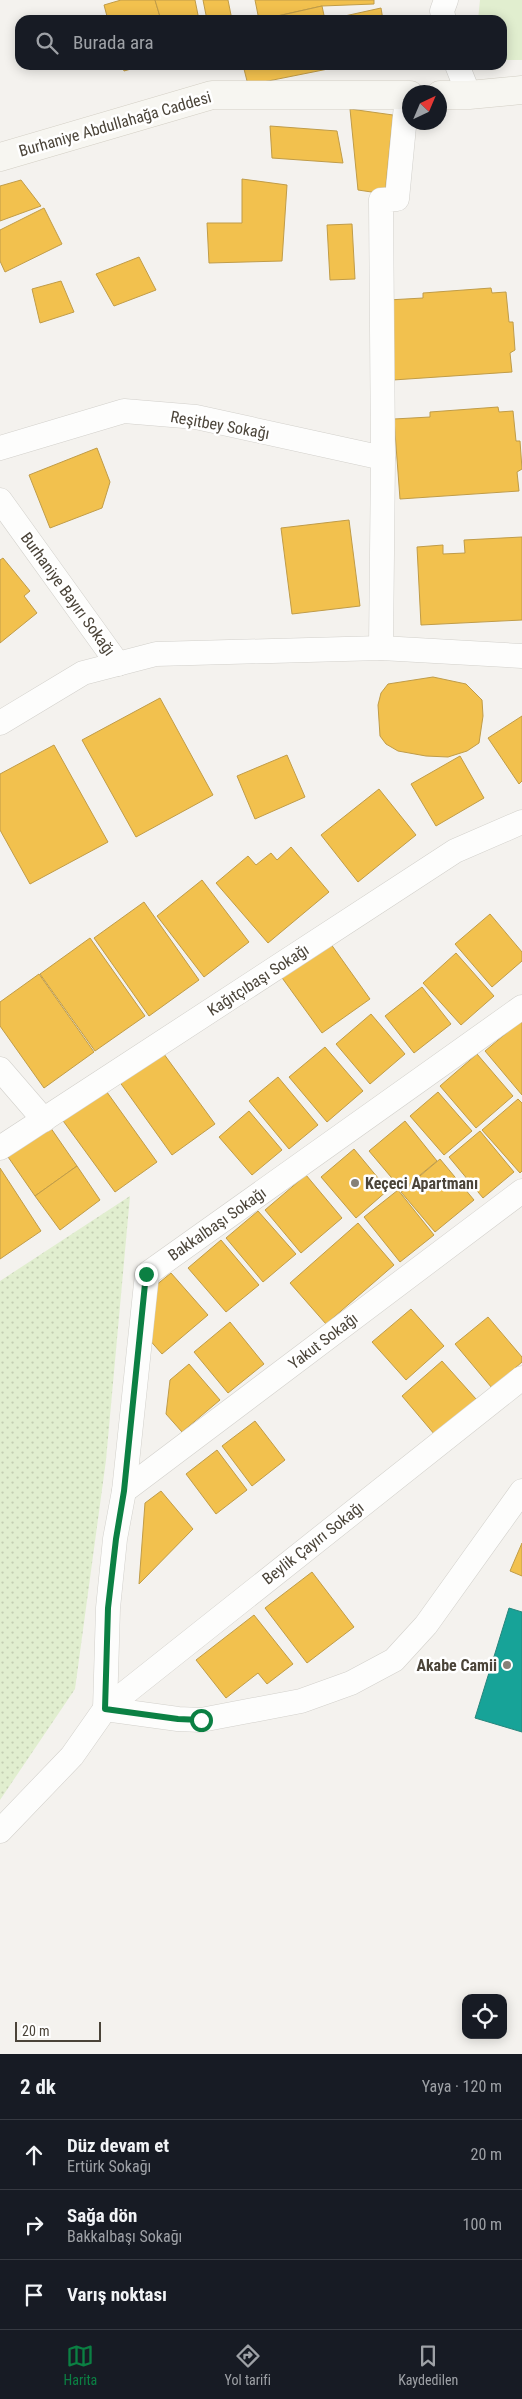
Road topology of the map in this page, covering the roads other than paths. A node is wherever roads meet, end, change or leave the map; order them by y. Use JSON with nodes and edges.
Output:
{"nodes":[{"id":1,"x":446,"y":0,"type":"edge"},
{"id":2,"x":443,"y":15,"type":"edge"},
{"id":3,"x":459,"y":70,"type":"edge"},
{"id":4,"x":522,"y":90,"type":"edge"},
{"id":5,"x":402,"y":95,"type":"edge"},
{"id":6,"x":447,"y":95,"type":"edge"},
{"id":7,"x":469,"y":95,"type":"junction"},
{"id":8,"x":404,"y":130,"type":"edge"},
{"id":9,"x":0,"y":156,"type":"edge"},
{"id":10,"x":0,"y":448,"type":"edge"},
{"id":11,"x":383,"y":458,"type":"junction"},
{"id":12,"x":0,"y":500,"type":"edge"},
{"id":13,"x":381,"y":648,"type":"junction"},
{"id":14,"x":522,"y":656,"type":"edge"},
{"id":15,"x":118,"y":664,"type":"junction"},
{"id":16,"x":0,"y":723,"type":"edge"},
{"id":17,"x":522,"y":822,"type":"edge"},
{"id":18,"x":522,"y":1007,"type":"edge"},
{"id":19,"x":0,"y":1070,"type":"edge"},
{"id":20,"x":44,"y":1120,"type":"junction"},
{"id":21,"x":0,"y":1148,"type":"edge"},
{"id":22,"x":522,"y":1191,"type":"edge"},
{"id":23,"x":522,"y":1378,"type":"edge"},
{"id":24,"x":124,"y":1491,"type":"junction"},
{"id":25,"x":522,"y":1491,"type":"edge"},
{"id":26,"x":105,"y":1709,"type":"junction"},
{"id":27,"x":0,"y":1831,"type":"edge"}],
"edges":[{"from":1,"to":2,"type":"street"},
{"from":3,"to":7,"type":"street"},
{"from":4,"to":7,"type":"main road"},
{"from":5,"to":9,"type":"main road","name":"Burhaniye Abdullahağa Caddesi"},
{"from":6,"to":7,"type":"main road"},
{"from":8,"to":11,"type":"street"},
{"from":10,"to":11,"type":"street","name":"Reşitbey Sokağı"},
{"from":11,"to":13,"type":"street"},
{"from":12,"to":15,"type":"street","name":"Burhaniye Bayırı Sokağı"},
{"from":13,"to":14,"type":"street"},
{"from":13,"to":15,"type":"street"},
{"from":15,"to":16,"type":"street"},
{"from":17,"to":20,"type":"street","name":"Kağıtçıbaşı Sokağı"},
{"from":18,"to":24,"type":"street","name":"Bakkalbaşı Sokağı"},
{"from":19,"to":20,"type":"street"},
{"from":20,"to":21,"type":"street","name":"Kağıtçıbaşı Sokağı"},
{"from":22,"to":24,"type":"street","name":"Yakut Sokağı"},
{"from":23,"to":26,"type":"street","name":"Beylik Çayırı Sokağı"},
{"from":24,"to":26,"type":"street","name":"Bakkalbaşı Sokağı"},
{"from":25,"to":26,"type":"street"},
{"from":26,"to":27,"type":"street","name":"Beylik Çayırı Sokağı"}]}
